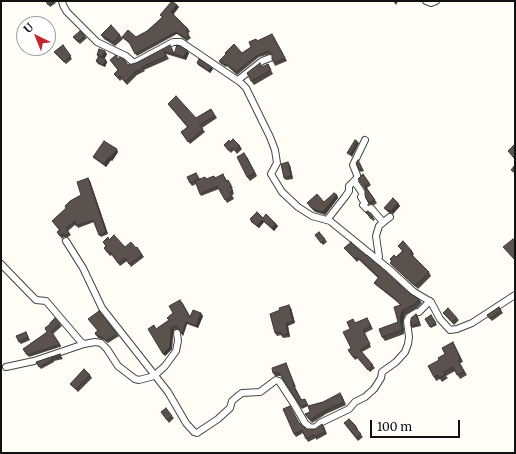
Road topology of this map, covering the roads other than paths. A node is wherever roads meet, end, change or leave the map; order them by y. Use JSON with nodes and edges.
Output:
{"nodes":[{"id":1,"x":62,"y":1,"type":"edge"},
{"id":2,"x":426,"y":1,"type":"edge"},
{"id":3,"x":436,"y":1,"type":"edge"},
{"id":4,"x":270,"y":58,"type":"edge"},
{"id":5,"x":238,"y":80,"type":"junction"},
{"id":6,"x":365,"y":140,"type":"dead end"},
{"id":7,"x":354,"y":181,"type":"junction"},
{"id":8,"x":390,"y":218,"type":"dead end"},
{"id":9,"x":327,"y":220,"type":"junction"},
{"id":10,"x":383,"y":222,"type":"junction"},
{"id":11,"x":66,"y":241,"type":"dead end"},
{"id":12,"x":377,"y":259,"type":"junction"},
{"id":13,"x":1,"y":264,"type":"edge"},
{"id":14,"x":515,"y":295,"type":"edge"},
{"id":15,"x":430,"y":301,"type":"junction"},
{"id":16,"x":177,"y":333,"type":"dead end"},
{"id":17,"x":84,"y":344,"type":"junction"},
{"id":18,"x":6,"y":367,"type":"dead end"},
{"id":19,"x":154,"y":376,"type":"junction"}],
"edges":[{"from":1,"to":5,"type":"street"},
{"from":2,"to":3,"type":"street"},
{"from":4,"to":5,"type":"street"},
{"from":5,"to":9,"type":"street"},
{"from":6,"to":7,"type":"street"},
{"from":7,"to":9,"type":"street"},
{"from":7,"to":10,"type":"street"},
{"from":8,"to":10,"type":"street"},
{"from":9,"to":12,"type":"street"},
{"from":10,"to":12,"type":"street"},
{"from":11,"to":19,"type":"street"},
{"from":12,"to":15,"type":"street"},
{"from":13,"to":17,"type":"street"},
{"from":14,"to":15,"type":"street"},
{"from":15,"to":19,"type":"street"},
{"from":16,"to":19,"type":"street"},
{"from":17,"to":18,"type":"street"},
{"from":17,"to":19,"type":"street"}]}
